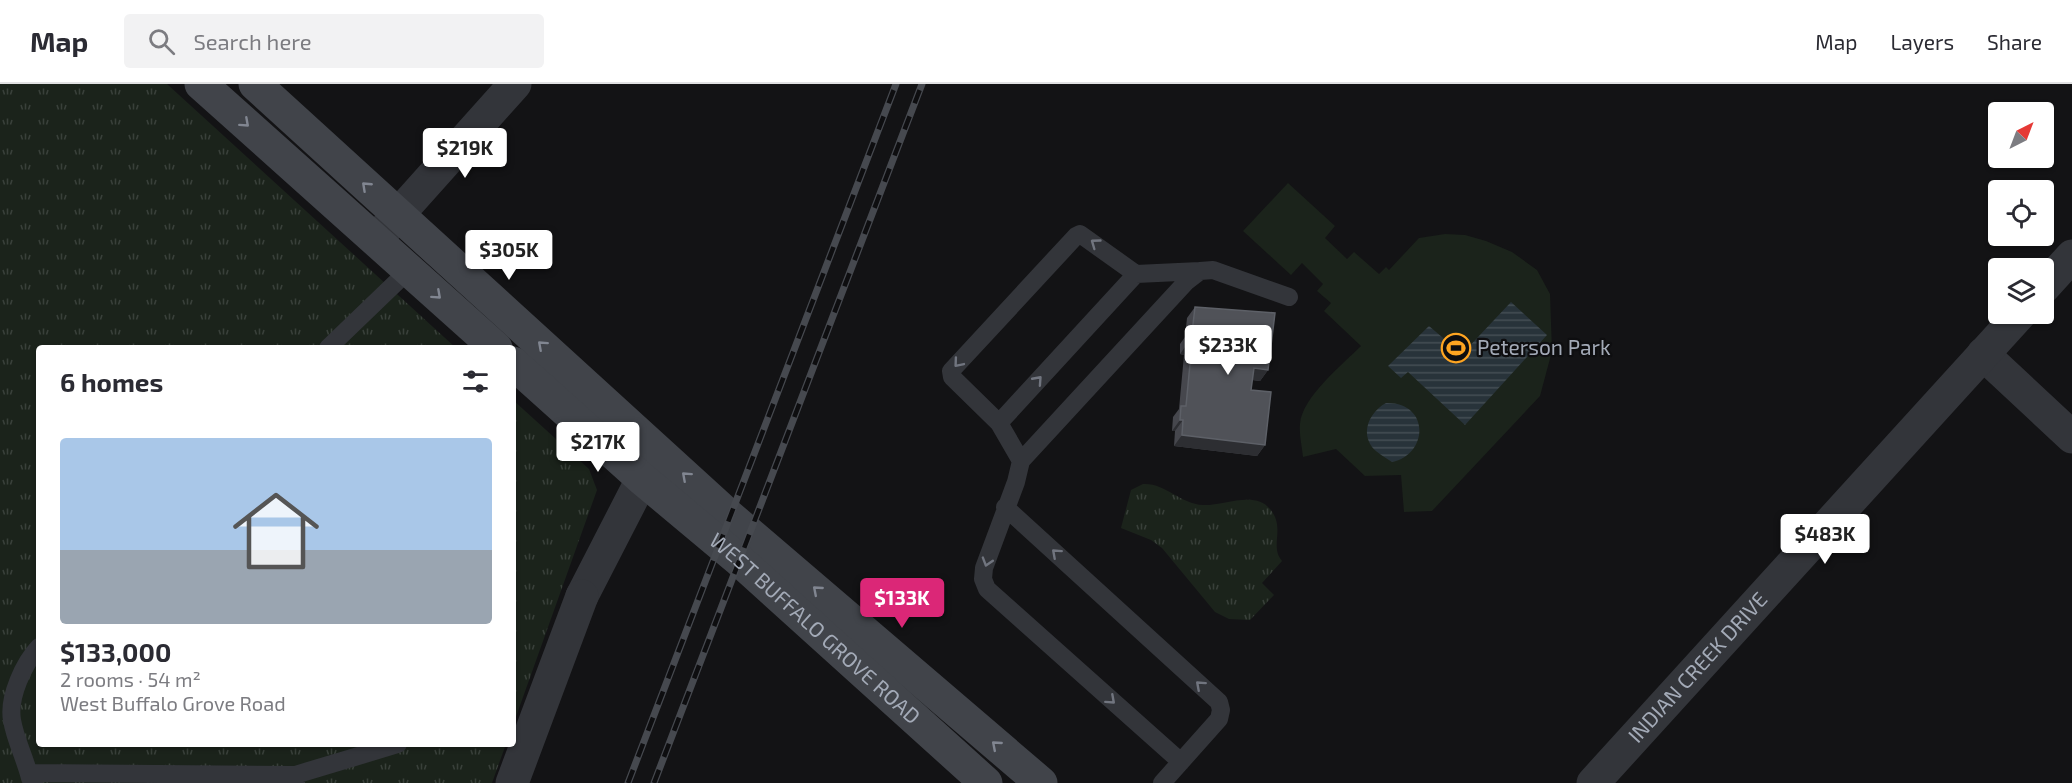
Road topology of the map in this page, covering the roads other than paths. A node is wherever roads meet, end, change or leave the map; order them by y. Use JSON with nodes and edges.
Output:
{"nodes":[{"id":1,"x":201,"y":84,"type":"edge"},
{"id":2,"x":255,"y":84,"type":"edge"},
{"id":3,"x":514,"y":84,"type":"edge"},
{"id":4,"x":398,"y":215,"type":"junction"},
{"id":5,"x":376,"y":240,"type":"junction"},
{"id":6,"x":2072,"y":256,"type":"edge"},
{"id":7,"x":409,"y":270,"type":"junction"},
{"id":8,"x":1200,"y":271,"type":"junction"},
{"id":9,"x":1136,"y":273,"type":"junction"},
{"id":10,"x":2054,"y":276,"type":"edge"},
{"id":11,"x":1289,"y":297,"type":"dead end"},
{"id":12,"x":2011,"y":324,"type":"edge"},
{"id":13,"x":331,"y":345,"type":"edge"},
{"id":14,"x":493,"y":345,"type":"edge"},
{"id":15,"x":1983,"y":354,"type":"junction"},
{"id":16,"x":516,"y":365,"type":"edge"},
{"id":17,"x":999,"y":423,"type":"junction"},
{"id":18,"x":2072,"y":437,"type":"edge"},
{"id":19,"x":1021,"y":461,"type":"junction"},
{"id":20,"x":649,"y":464,"type":"junction"},
{"id":21,"x":1005,"y":507,"type":"junction"},
{"id":22,"x":36,"y":650,"type":"edge"},
{"id":23,"x":389,"y":747,"type":"edge"},
{"id":24,"x":1181,"y":762,"type":"junction"},
{"id":25,"x":32,"y":778,"type":"edge"},
{"id":26,"x":296,"y":779,"type":"edge"},
{"id":27,"x":513,"y":783,"type":"edge"},
{"id":28,"x":986,"y":783,"type":"edge"},
{"id":29,"x":1041,"y":783,"type":"edge"},
{"id":30,"x":1162,"y":783,"type":"edge"},
{"id":31,"x":1593,"y":783,"type":"edge"}],
"edges":[{"from":1,"to":5,"type":"main road","one_way":true},
{"from":4,"to":2,"type":"main road","name":"WEST BUFFALO GROVE ROAD","one_way":true},
{"from":3,"to":4,"type":"street"},
{"from":4,"to":5,"type":"street"},
{"from":20,"to":4,"type":"main road","name":"WEST BUFFALO GROVE ROAD","one_way":true},
{"from":5,"to":7,"type":"main road"},
{"from":6,"to":10,"type":"street"},
{"from":7,"to":13,"type":"lane"},
{"from":7,"to":14,"type":"main road","one_way":true},
{"from":8,"to":9,"type":"lane"},
{"from":8,"to":11,"type":"lane"},
{"from":8,"to":19,"type":"lane"},
{"from":17,"to":9,"type":"lane","one_way":true},
{"from":9,"to":17,"type":"lane","one_way":true},
{"from":12,"to":15,"type":"street","name":"INDIAN CREEK DRIVE"},
{"from":15,"to":18,"type":"street"},
{"from":15,"to":31,"type":"street","name":"INDIAN CREEK DRIVE"},
{"from":16,"to":20,"type":"main road","name":"WEST BUFFALO GROVE ROAD"},
{"from":17,"to":19,"type":"lane"},
{"from":19,"to":21,"type":"lane"},
{"from":20,"to":27,"type":"street"},
{"from":20,"to":28,"type":"main road","name":"WEST BUFFALO GROVE ROAD"},
{"from":29,"to":20,"type":"main road","name":"WEST BUFFALO GROVE ROAD","one_way":true},
{"from":21,"to":24,"type":"lane","one_way":true},
{"from":24,"to":21,"type":"lane","one_way":true},
{"from":22,"to":25,"type":"lane"},
{"from":23,"to":26,"type":"lane"},
{"from":24,"to":30,"type":"lane"},
{"from":25,"to":26,"type":"lane"}]}
